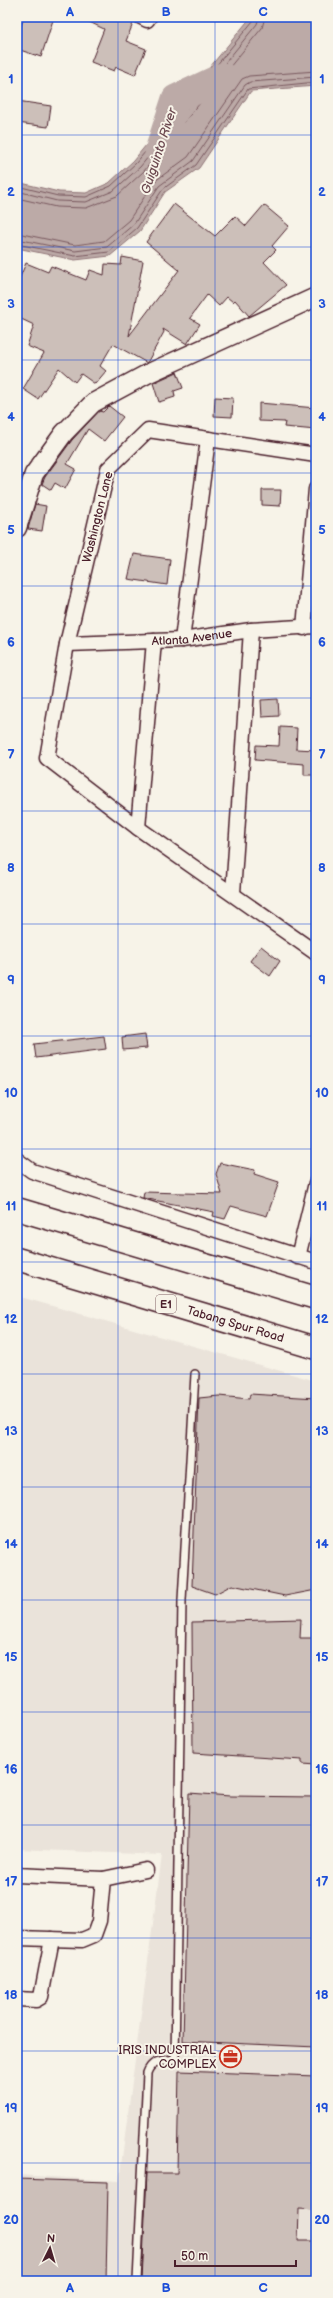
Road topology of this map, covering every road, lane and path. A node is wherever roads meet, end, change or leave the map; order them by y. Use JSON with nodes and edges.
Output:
{"nodes":[{"id":1,"x":141,"y":17,"type":"edge"},
{"id":2,"x":149,"y":17,"type":"edge"},
{"id":3,"x":316,"y":298,"type":"edge"},
{"id":4,"x":208,"y":439,"type":"junction"},
{"id":5,"x":316,"y":455,"type":"edge"},
{"id":6,"x":316,"y":489,"type":"edge"},
{"id":7,"x":17,"y":528,"type":"edge"},
{"id":8,"x":310,"y":627,"type":"edge"},
{"id":9,"x":250,"y":630,"type":"junction"},
{"id":10,"x":182,"y":640,"type":"junction"},
{"id":11,"x":154,"y":641,"type":"junction"},
{"id":12,"x":67,"y":644,"type":"junction"},
{"id":13,"x":138,"y":828,"type":"junction"},
{"id":14,"x":233,"y":893,"type":"junction"},
{"id":15,"x":316,"y":953,"type":"edge"},
{"id":16,"x":17,"y":1160,"type":"edge"},
{"id":17,"x":316,"y":1183,"type":"edge"},
{"id":18,"x":17,"y":1208,"type":"edge"},
{"id":19,"x":298,"y":1256,"type":"junction"},
{"id":20,"x":17,"y":1259,"type":"edge"},
{"id":21,"x":316,"y":1262,"type":"edge"},
{"id":22,"x":316,"y":1298,"type":"edge"},
{"id":23,"x":316,"y":1348,"type":"edge"},
{"id":24,"x":195,"y":1374,"type":"dead end"},
{"id":25,"x":146,"y":1870,"type":"dead end"},
{"id":26,"x":17,"y":1875,"type":"edge"},
{"id":27,"x":104,"y":1879,"type":"junction"},
{"id":28,"x":17,"y":1938,"type":"edge"},
{"id":29,"x":52,"y":1939,"type":"junction"},
{"id":30,"x":17,"y":1999,"type":"edge"},
{"id":31,"x":138,"y":2281,"type":"edge"}],
"edges":[{"from":1,"to":2,"type":"street"},
{"from":3,"to":7,"type":"street"},
{"from":4,"to":5,"type":"street","name":"Washington Lane"},
{"from":4,"to":10,"type":"street"},
{"from":4,"to":12,"type":"street","name":"Washington Lane"},
{"from":6,"to":8,"type":"street"},
{"from":8,"to":9,"type":"street","name":"Atlanta Avenue"},
{"from":9,"to":10,"type":"street","name":"Atlanta Avenue"},
{"from":9,"to":14,"type":"street"},
{"from":10,"to":11,"type":"street","name":"Atlanta Avenue"},
{"from":11,"to":12,"type":"street","name":"Atlanta Avenue"},
{"from":11,"to":13,"type":"street"},
{"from":12,"to":13,"type":"street"},
{"from":13,"to":14,"type":"street"},
{"from":14,"to":15,"type":"street"},
{"from":16,"to":19,"type":"street"},
{"from":17,"to":19,"type":"street"},
{"from":18,"to":22,"type":"highway"},
{"from":19,"to":21,"type":"street"},
{"from":20,"to":23,"type":"highway","name":"Tabang Spur Road","number":"E1"},
{"from":24,"to":31,"type":"lane"},
{"from":25,"to":27,"type":"street"},
{"from":26,"to":27,"type":"street"},
{"from":27,"to":29,"type":"street"},
{"from":28,"to":29,"type":"street"},
{"from":29,"to":30,"type":"street"}]}
